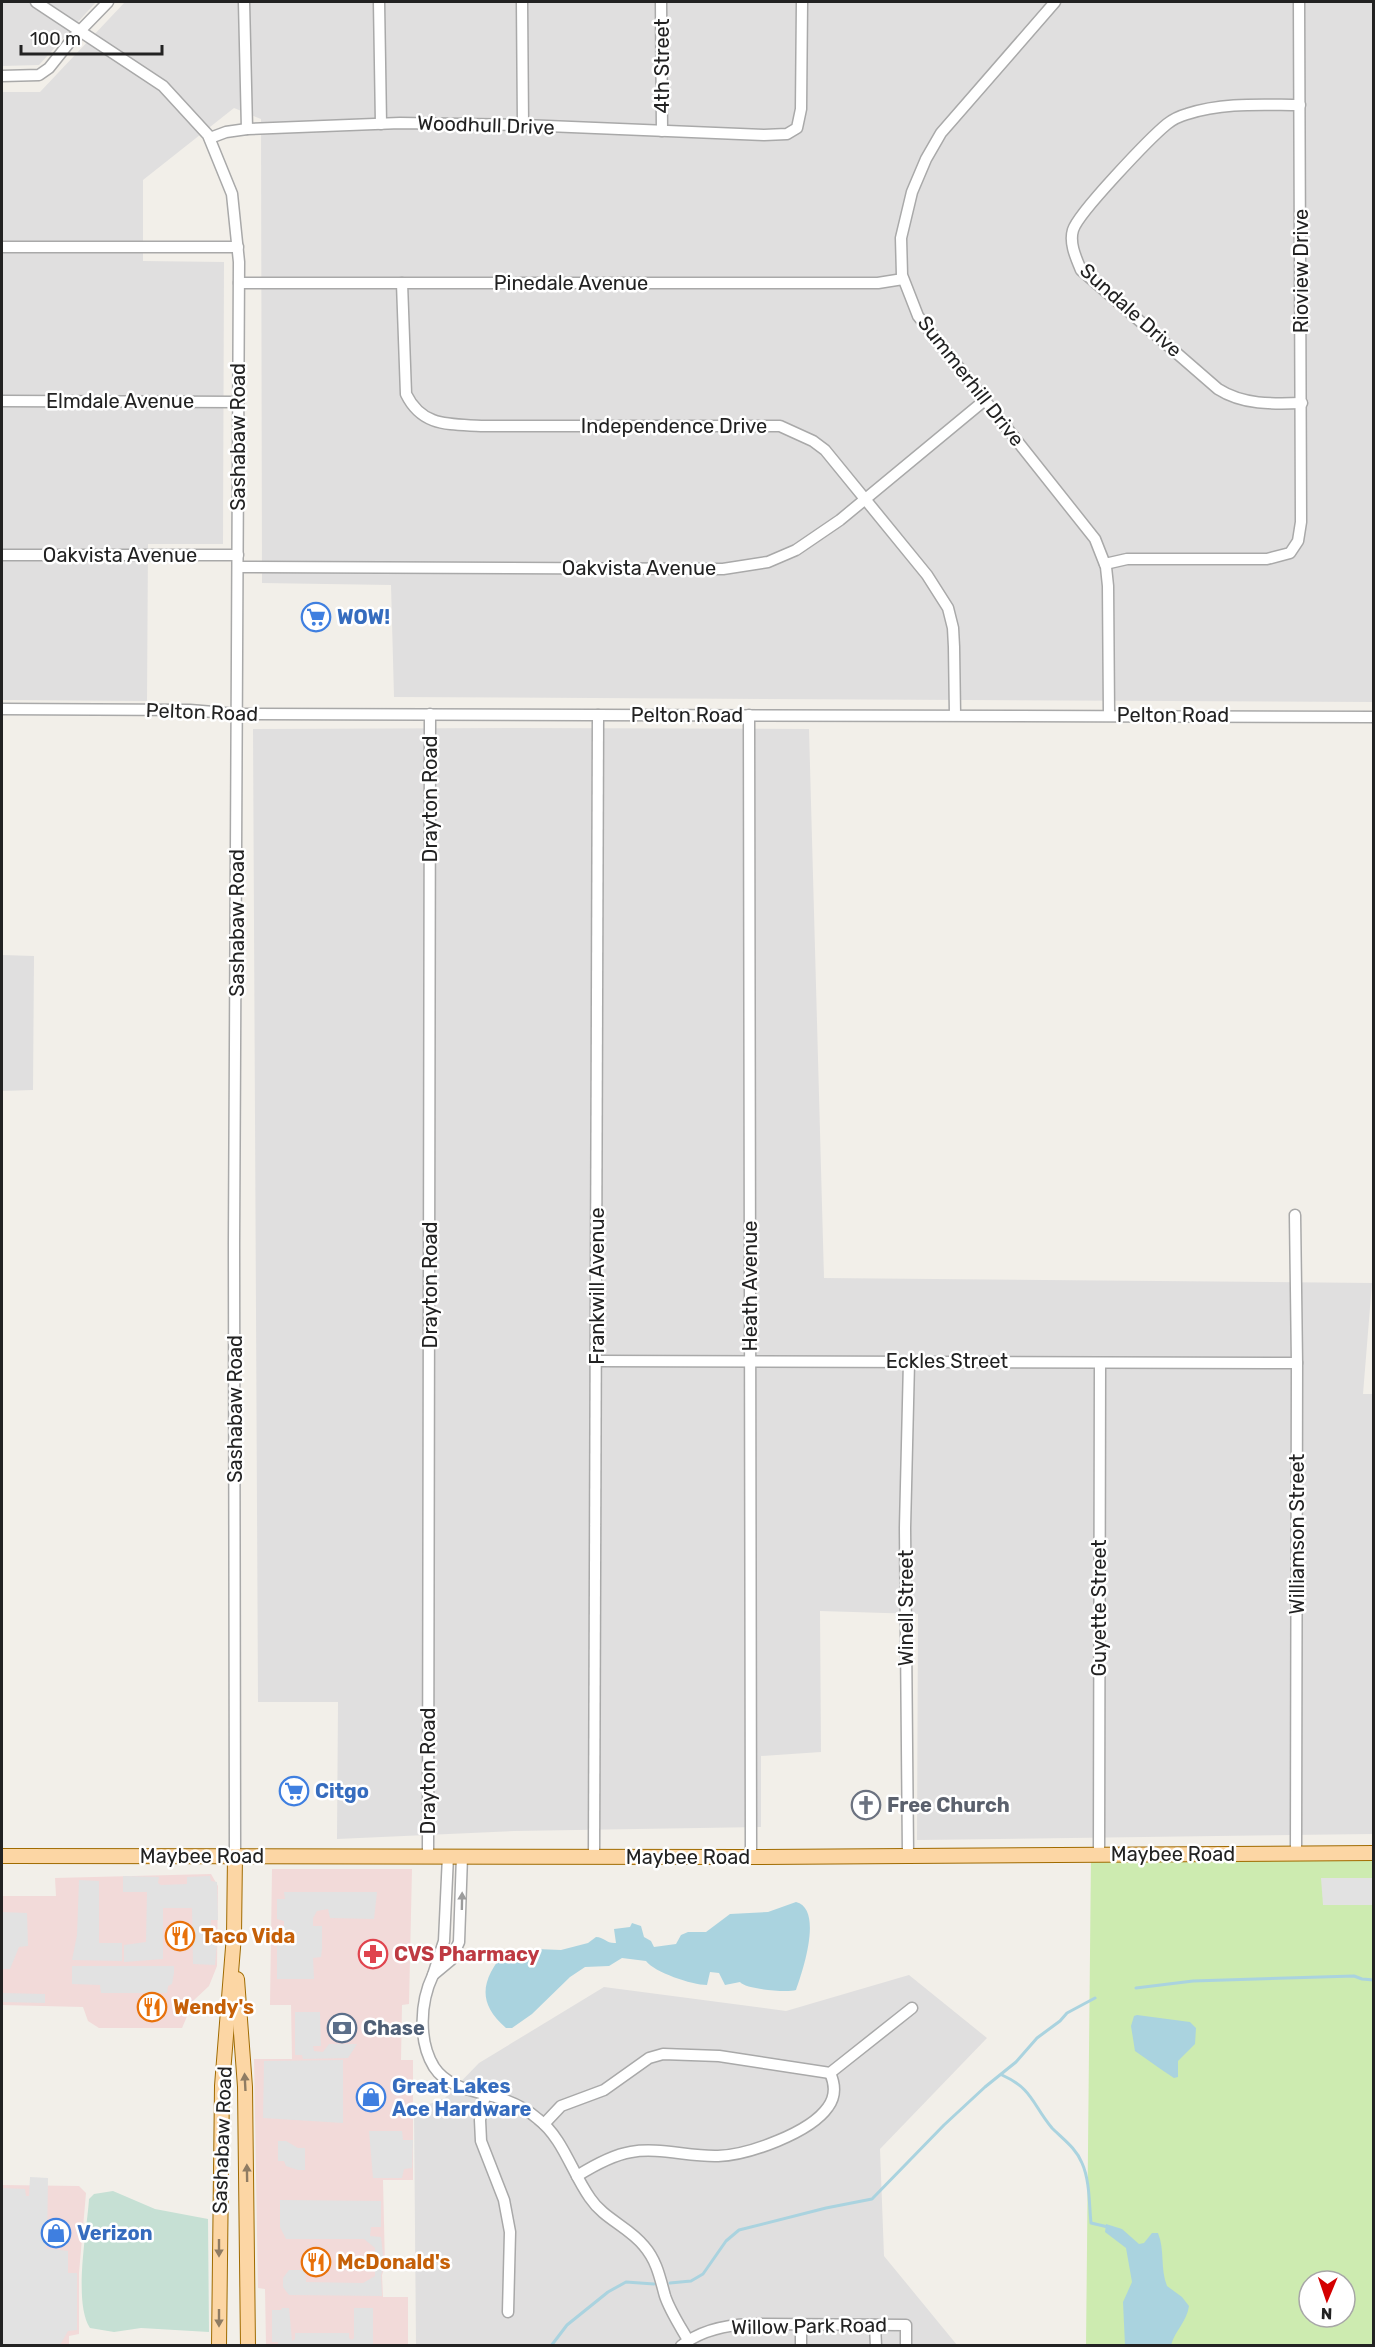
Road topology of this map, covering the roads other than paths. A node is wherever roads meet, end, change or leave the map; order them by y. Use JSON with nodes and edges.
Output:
{"nodes":[{"id":1,"x":36,"y":2,"type":"edge"},
{"id":2,"x":108,"y":2,"type":"edge"},
{"id":3,"x":244,"y":2,"type":"edge"},
{"id":4,"x":379,"y":2,"type":"edge"},
{"id":5,"x":522,"y":2,"type":"edge"},
{"id":6,"x":661,"y":2,"type":"edge"},
{"id":7,"x":802,"y":2,"type":"edge"},
{"id":8,"x":1055,"y":2,"type":"edge"},
{"id":9,"x":1299,"y":2,"type":"edge"},
{"id":10,"x":81,"y":31,"type":"junction"},
{"id":11,"x":2,"y":76,"type":"edge"},
{"id":12,"x":1300,"y":105,"type":"junction"},
{"id":13,"x":381,"y":124,"type":"junction"},
{"id":14,"x":523,"y":125,"type":"junction"},
{"id":15,"x":246,"y":129,"type":"junction"},
{"id":16,"x":662,"y":131,"type":"junction"},
{"id":17,"x":210,"y":138,"type":"junction"},
{"id":18,"x":238,"y":247,"type":"junction"},
{"id":19,"x":2,"y":248,"type":"edge"},
{"id":20,"x":903,"y":279,"type":"junction"},
{"id":21,"x":239,"y":283,"type":"junction"},
{"id":22,"x":402,"y":283,"type":"junction"},
{"id":23,"x":985,"y":400,"type":"junction"},
{"id":24,"x":2,"y":401,"type":"edge"},
{"id":25,"x":238,"y":402,"type":"junction"},
{"id":26,"x":1302,"y":403,"type":"junction"},
{"id":27,"x":865,"y":498,"type":"junction"},
{"id":28,"x":2,"y":555,"type":"edge"},
{"id":29,"x":238,"y":561,"type":"junction"},
{"id":30,"x":1105,"y":564,"type":"junction"},
{"id":31,"x":2,"y":709,"type":"edge"},
{"id":32,"x":237,"y":714,"type":"junction"},
{"id":33,"x":430,"y":714,"type":"junction"},
{"id":34,"x":598,"y":715,"type":"junction"},
{"id":35,"x":955,"y":715,"type":"junction"},
{"id":36,"x":1109,"y":715,"type":"junction"},
{"id":37,"x":749,"y":716,"type":"junction"},
{"id":38,"x":1374,"y":717,"type":"edge"},
{"id":39,"x":1295,"y":1215,"type":"dead end"},
{"id":40,"x":751,"y":1360,"type":"junction"},
{"id":41,"x":597,"y":1361,"type":"junction"},
{"id":42,"x":909,"y":1362,"type":"junction"},
{"id":43,"x":1100,"y":1363,"type":"junction"},
{"id":44,"x":1297,"y":1363,"type":"junction"},
{"id":45,"x":1296,"y":1853,"type":"junction"},
{"id":46,"x":1374,"y":1853,"type":"edge"},
{"id":47,"x":908,"y":1854,"type":"junction"},
{"id":48,"x":1100,"y":1854,"type":"junction"},
{"id":49,"x":2,"y":1856,"type":"edge"},
{"id":50,"x":235,"y":1856,"type":"junction"},
{"id":51,"x":428,"y":1856,"type":"junction"},
{"id":52,"x":448,"y":1856,"type":"junction"},
{"id":53,"x":462,"y":1856,"type":"junction"},
{"id":54,"x":594,"y":1857,"type":"junction"},
{"id":55,"x":751,"y":1857,"type":"junction"},
{"id":56,"x":446,"y":1927,"type":"junction"},
{"id":57,"x":461,"y":1928,"type":"junction"},
{"id":58,"x":234,"y":1935,"type":"junction"},
{"id":59,"x":433,"y":1975,"type":"junction"},
{"id":60,"x":912,"y":2008,"type":"dead end"},
{"id":61,"x":830,"y":2073,"type":"junction"},
{"id":62,"x":485,"y":2095,"type":"junction"},
{"id":63,"x":544,"y":2124,"type":"junction"},
{"id":64,"x":221,"y":2127,"type":"junction"},
{"id":65,"x":247,"y":2140,"type":"junction"},
{"id":66,"x":577,"y":2176,"type":"junction"},
{"id":67,"x":508,"y":2312,"type":"dead end"},
{"id":68,"x":801,"y":2324,"type":"junction"},
{"id":69,"x":875,"y":2325,"type":"junction"},
{"id":70,"x":684,"y":2343,"type":"edge"},
{"id":71,"x":219,"y":2346,"type":"edge"},
{"id":72,"x":248,"y":2346,"type":"edge"},
{"id":73,"x":801,"y":2346,"type":"edge"},
{"id":74,"x":876,"y":2346,"type":"edge"},
{"id":75,"x":906,"y":2346,"type":"edge"}],
"edges":[{"from":1,"to":10,"type":"street","name":"Sashabaw Road"},
{"from":2,"to":10,"type":"street"},
{"from":3,"to":15,"type":"street"},
{"from":4,"to":13,"type":"street"},
{"from":5,"to":14,"type":"street"},
{"from":6,"to":16,"type":"street","name":"4th Street"},
{"from":7,"to":16,"type":"street","name":"Woodhull Drive"},
{"from":8,"to":20,"type":"street","name":"Summerhill Drive"},
{"from":9,"to":12,"type":"street","name":"Rioview Drive"},
{"from":10,"to":11,"type":"street"},
{"from":10,"to":17,"type":"street","name":"Sashabaw Road"},
{"from":12,"to":26,"type":"street","name":"Rioview Drive"},
{"from":12,"to":26,"type":"street","name":"Sundale Drive"},
{"from":13,"to":14,"type":"street","name":"Woodhull Drive"},
{"from":13,"to":15,"type":"street","name":"Woodhull Drive"},
{"from":14,"to":16,"type":"street","name":"Woodhull Drive"},
{"from":15,"to":17,"type":"street","name":"Woodhull Drive"},
{"from":17,"to":18,"type":"street","name":"Sashabaw Road"},
{"from":18,"to":19,"type":"street"},
{"from":18,"to":21,"type":"street","name":"Sashabaw Road"},
{"from":20,"to":22,"type":"street","name":"Pinedale Avenue"},
{"from":20,"to":23,"type":"street","name":"Summerhill Drive"},
{"from":21,"to":22,"type":"street","name":"Pinedale Avenue"},
{"from":21,"to":25,"type":"street","name":"Sashabaw Road"},
{"from":22,"to":27,"type":"street","name":"Independence Drive"},
{"from":23,"to":27,"type":"street","name":"Oakvista Avenue"},
{"from":23,"to":30,"type":"street","name":"Summerhill Drive"},
{"from":24,"to":25,"type":"street","name":"Elmdale Avenue"},
{"from":25,"to":29,"type":"street","name":"Sashabaw Road"},
{"from":26,"to":30,"type":"street","name":"Rioview Drive"},
{"from":27,"to":29,"type":"street","name":"Oakvista Avenue"},
{"from":27,"to":35,"type":"street","name":"Independence Drive"},
{"from":28,"to":29,"type":"street","name":"Oakvista Avenue"},
{"from":29,"to":32,"type":"street","name":"Sashabaw Road"},
{"from":30,"to":36,"type":"street","name":"Summerhill Drive"},
{"from":31,"to":32,"type":"street","name":"Pelton Road"},
{"from":32,"to":33,"type":"street","name":"Pelton Road"},
{"from":32,"to":50,"type":"street","name":"Sashabaw Road"},
{"from":33,"to":34,"type":"street","name":"Pelton Road"},
{"from":33,"to":51,"type":"street","name":"Drayton Road"},
{"from":34,"to":37,"type":"street","name":"Pelton Road"},
{"from":34,"to":41,"type":"street","name":"Frankwill Avenue"},
{"from":35,"to":36,"type":"street","name":"Pelton Road"},
{"from":35,"to":37,"type":"street","name":"Pelton Road"},
{"from":36,"to":38,"type":"street","name":"Pelton Road"},
{"from":37,"to":40,"type":"street","name":"Heath Avenue"},
{"from":39,"to":44,"type":"street","name":"Williamson Street"},
{"from":40,"to":41,"type":"street","name":"Eckles Street"},
{"from":40,"to":42,"type":"street","name":"Eckles Street"},
{"from":40,"to":55,"type":"street","name":"Heath Avenue"},
{"from":41,"to":54,"type":"street","name":"Frankwill Avenue"},
{"from":42,"to":43,"type":"street","name":"Eckles Street"},
{"from":42,"to":47,"type":"street","name":"Winell Street"},
{"from":43,"to":44,"type":"street","name":"Eckles Street"},
{"from":43,"to":48,"type":"street","name":"Guyette Street"},
{"from":44,"to":45,"type":"street","name":"Williamson Street"},
{"from":45,"to":46,"type":"main road","name":"Maybee Road"},
{"from":45,"to":48,"type":"main road","name":"Maybee Road"},
{"from":47,"to":48,"type":"main road","name":"Maybee Road"},
{"from":47,"to":55,"type":"main road","name":"Maybee Road"},
{"from":49,"to":50,"type":"main road","name":"Maybee Road"},
{"from":50,"to":51,"type":"main road","name":"Maybee Road"},
{"from":50,"to":58,"type":"main road","name":"Sashabaw Road"},
{"from":51,"to":52,"type":"main road","name":"Maybee Road"},
{"from":52,"to":53,"type":"main road","name":"Maybee Road"},
{"from":52,"to":56,"type":"street"},
{"from":53,"to":54,"type":"main road","name":"Maybee Road"},
{"from":57,"to":53,"type":"street","one_way":true},
{"from":54,"to":55,"type":"main road","name":"Maybee Road"},
{"from":56,"to":57,"type":"street"},
{"from":56,"to":59,"type":"street"},
{"from":57,"to":59,"type":"street"},
{"from":58,"to":64,"type":"main road","name":"Sashabaw Road"},
{"from":65,"to":58,"type":"main road","name":"Sashabaw Road","one_way":true},
{"from":59,"to":62,"type":"street"},
{"from":60,"to":61,"type":"street"},
{"from":61,"to":63,"type":"street"},
{"from":61,"to":66,"type":"street"},
{"from":62,"to":63,"type":"street"},
{"from":62,"to":67,"type":"street"},
{"from":63,"to":66,"type":"street"},
{"from":64,"to":65,"type":"main road"},
{"from":64,"to":71,"type":"main road","name":"Sashabaw Road","one_way":true},
{"from":72,"to":65,"type":"main road","name":"Sashabaw Road","one_way":true},
{"from":66,"to":70,"type":"street"},
{"from":68,"to":69,"type":"street","name":"Willow Park Road"},
{"from":68,"to":70,"type":"street","name":"Willow Park Road"},
{"from":68,"to":73,"type":"street"},
{"from":69,"to":74,"type":"street"},
{"from":69,"to":75,"type":"street","name":"Willow Park Road"}]}
